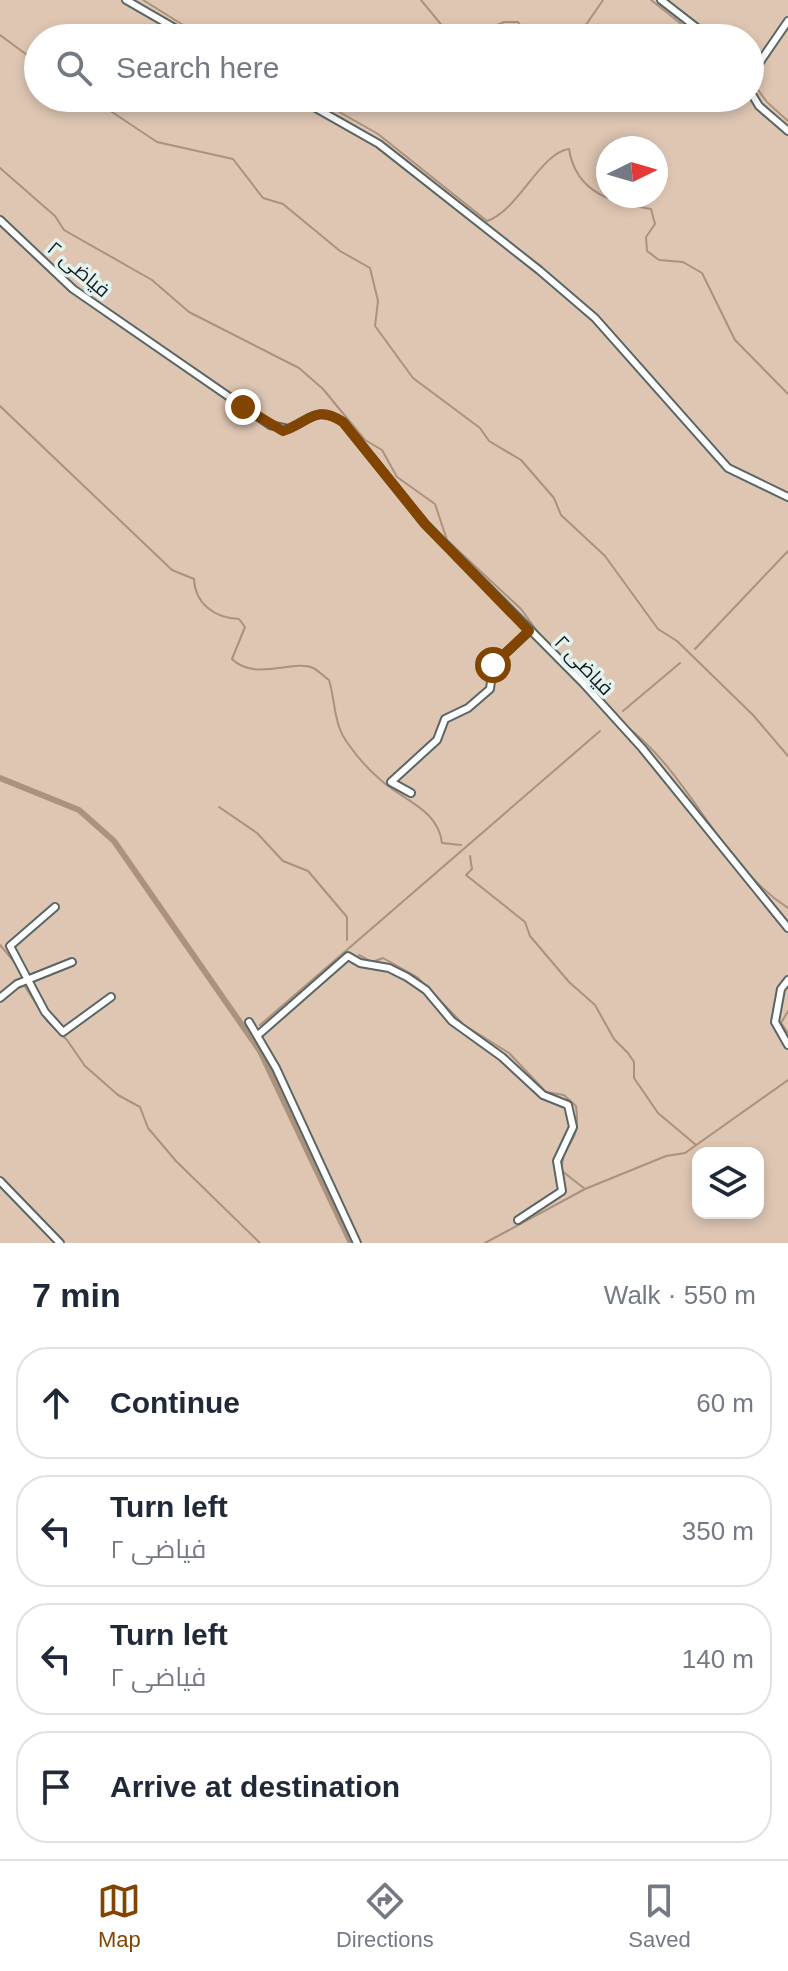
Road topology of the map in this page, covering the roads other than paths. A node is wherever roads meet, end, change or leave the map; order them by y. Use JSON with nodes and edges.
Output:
{"nodes":[{"id":1,"x":126,"y":0,"type":"edge"},
{"id":2,"x":661,"y":0,"type":"edge"},
{"id":3,"x":788,"y":21,"type":"edge"},
{"id":4,"x":168,"y":24,"type":"edge"},
{"id":5,"x":692,"y":24,"type":"edge"},
{"id":6,"x":764,"y":55,"type":"edge"},
{"id":7,"x":764,"y":110,"type":"edge"},
{"id":8,"x":323,"y":112,"type":"edge"},
{"id":9,"x":788,"y":131,"type":"edge"},
{"id":10,"x":0,"y":220,"type":"edge"},
{"id":11,"x":788,"y":497,"type":"edge"},
{"id":12,"x":529,"y":631,"type":"junction"},
{"id":13,"x":411,"y":793,"type":"dead end"},
{"id":14,"x":55,"y":907,"type":"dead end"},
{"id":15,"x":788,"y":928,"type":"edge"},
{"id":16,"x":72,"y":962,"type":"dead end"},
{"id":17,"x":788,"y":980,"type":"edge"},
{"id":18,"x":24,"y":982,"type":"junction"},
{"id":19,"x":111,"y":997,"type":"dead end"},
{"id":20,"x":0,"y":998,"type":"edge"},
{"id":21,"x":249,"y":1022,"type":"dead end"},
{"id":22,"x":258,"y":1035,"type":"junction"},
{"id":23,"x":788,"y":1045,"type":"edge"},
{"id":24,"x":0,"y":1181,"type":"edge"},
{"id":25,"x":518,"y":1220,"type":"dead end"},
{"id":26,"x":60,"y":1243,"type":"edge"},
{"id":27,"x":357,"y":1243,"type":"edge"}],
"edges":[{"from":1,"to":4,"type":"street"},
{"from":2,"to":5,"type":"street"},
{"from":3,"to":6,"type":"street"},
{"from":7,"to":9,"type":"street"},
{"from":8,"to":11,"type":"street"},
{"from":10,"to":12,"type":"street","name":"فیاضی ۲"},
{"from":12,"to":13,"type":"street"},
{"from":12,"to":15,"type":"street","name":"فیاضی ۲"},
{"from":14,"to":18,"type":"street"},
{"from":16,"to":18,"type":"street"},
{"from":17,"to":23,"type":"street"},
{"from":18,"to":19,"type":"street"},
{"from":18,"to":20,"type":"street"},
{"from":21,"to":22,"type":"street"},
{"from":22,"to":25,"type":"street"},
{"from":22,"to":27,"type":"street"},
{"from":24,"to":26,"type":"street"}]}
